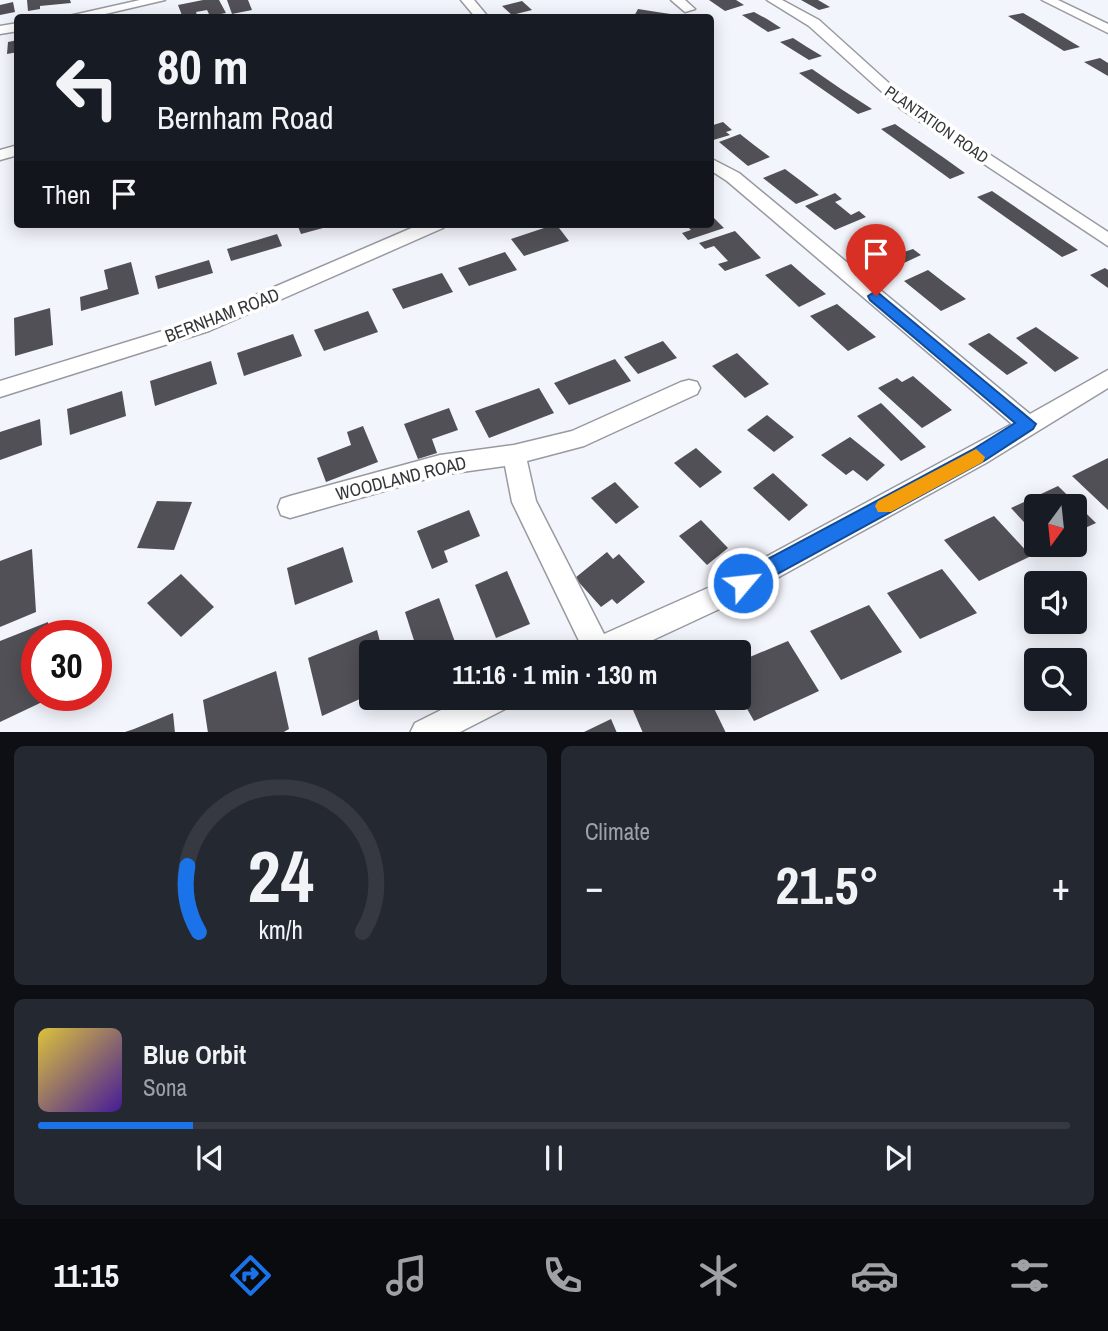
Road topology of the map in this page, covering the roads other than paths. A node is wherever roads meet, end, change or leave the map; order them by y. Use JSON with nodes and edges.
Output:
{"nodes":[{"id":1,"x":159,"y":0,"type":"edge"},
{"id":2,"x":467,"y":0,"type":"edge"},
{"id":3,"x":677,"y":0,"type":"edge"},
{"id":4,"x":773,"y":0,"type":"edge"},
{"id":5,"x":1048,"y":0,"type":"edge"},
{"id":6,"x":690,"y":9,"type":"dead end"},
{"id":7,"x":87,"y":14,"type":"edge"},
{"id":8,"x":479,"y":14,"type":"edge"},
{"id":9,"x":1108,"y":29,"type":"edge"},
{"id":10,"x":714,"y":165,"type":"edge"},
{"id":11,"x":428,"y":228,"type":"edge"},
{"id":12,"x":1108,"y":240,"type":"edge"},
{"id":13,"x":1108,"y":378,"type":"edge"},
{"id":14,"x":688,"y":388,"type":"dead end"},
{"id":15,"x":0,"y":389,"type":"edge"},
{"id":16,"x":1027,"y":424,"type":"junction"},
{"id":17,"x":514,"y":455,"type":"junction"},
{"id":18,"x":290,"y":507,"type":"dead end"},
{"id":19,"x":590,"y":640,"type":"edge"},
{"id":20,"x":622,"y":640,"type":"edge"},
{"id":21,"x":472,"y":710,"type":"edge"},
{"id":22,"x":427,"y":732,"type":"edge"}],
"edges":[{"from":1,"to":7,"type":"street"},
{"from":2,"to":8,"type":"street"},
{"from":3,"to":6,"type":"street"},
{"from":4,"to":12,"type":"street","name":"PLANTATION ROAD"},
{"from":5,"to":9,"type":"street"},
{"from":10,"to":16,"type":"street"},
{"from":11,"to":15,"type":"street","name":"BERNHAM ROAD"},
{"from":13,"to":16,"type":"street"},
{"from":14,"to":17,"type":"street","name":"WOODLAND ROAD"},
{"from":16,"to":20,"type":"street"},
{"from":17,"to":18,"type":"street","name":"WOODLAND ROAD"},
{"from":17,"to":19,"type":"street"},
{"from":21,"to":22,"type":"street"}]}
